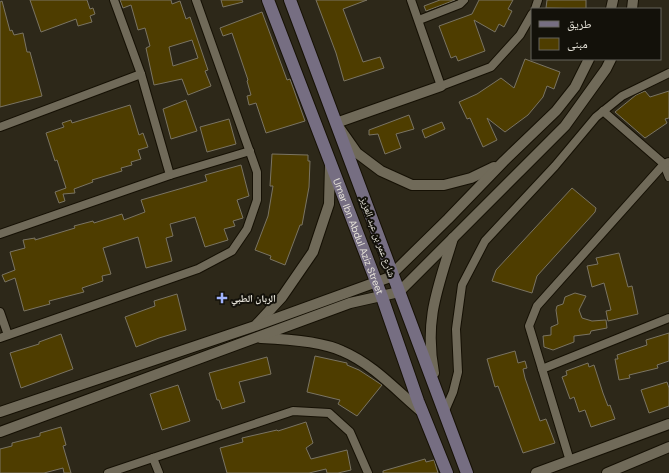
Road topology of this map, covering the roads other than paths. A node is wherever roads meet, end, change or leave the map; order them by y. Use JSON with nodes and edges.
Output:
{"nodes":[{"id":1,"x":114,"y":0,"type":"edge"},
{"id":2,"x":196,"y":0,"type":"edge"},
{"id":3,"x":268,"y":0,"type":"edge"},
{"id":4,"x":290,"y":0,"type":"edge"},
{"id":5,"x":411,"y":0,"type":"edge"},
{"id":6,"x":464,"y":0,"type":"edge"},
{"id":7,"x":531,"y":16,"type":"edge"},
{"id":8,"x":419,"y":20,"type":"junction"},
{"id":9,"x":588,"y":60,"type":"edge"},
{"id":10,"x":610,"y":60,"type":"edge"},
{"id":11,"x":669,"y":73,"type":"edge"},
{"id":12,"x":141,"y":74,"type":"junction"},
{"id":13,"x":441,"y":86,"type":"junction"},
{"id":14,"x":603,"y":111,"type":"junction"},
{"id":15,"x":336,"y":123,"type":"junction"},
{"id":16,"x":0,"y":127,"type":"edge"},
{"id":17,"x":250,"y":151,"type":"junction"},
{"id":18,"x":504,"y":161,"type":"junction"},
{"id":19,"x":330,"y":162,"type":"junction"},
{"id":20,"x":666,"y":163,"type":"edge"},
{"id":21,"x":170,"y":175,"type":"junction"},
{"id":22,"x":669,"y":177,"type":"edge"},
{"id":23,"x":0,"y":234,"type":"edge"},
{"id":24,"x":453,"y":238,"type":"junction"},
{"id":25,"x":393,"y":276,"type":"junction"},
{"id":26,"x":376,"y":283,"type":"junction"},
{"id":27,"x":399,"y":292,"type":"junction"},
{"id":28,"x":382,"y":297,"type":"junction"},
{"id":29,"x":0,"y":312,"type":"edge"},
{"id":30,"x":669,"y":318,"type":"edge"},
{"id":31,"x":255,"y":326,"type":"junction"},
{"id":32,"x":4,"y":336,"type":"edge"},
{"id":33,"x":255,"y":338,"type":"junction"},
{"id":34,"x":542,"y":369,"type":"junction"},
{"id":35,"x":438,"y":394,"type":"junction"},
{"id":36,"x":0,"y":412,"type":"edge"},
{"id":37,"x":423,"y":413,"type":"junction"},
{"id":38,"x":444,"y":413,"type":"junction"},
{"id":39,"x":669,"y":424,"type":"edge"},
{"id":40,"x":0,"y":432,"type":"edge"},
{"id":41,"x":669,"y":447,"type":"edge"},
{"id":42,"x":153,"y":458,"type":"junction"},
{"id":43,"x":570,"y":461,"type":"junction"},
{"id":44,"x":467,"y":472,"type":"edge"},
{"id":45,"x":614,"y":472,"type":"edge"},
{"id":46,"x":108,"y":473,"type":"edge"},
{"id":47,"x":159,"y":473,"type":"edge"},
{"id":48,"x":368,"y":473,"type":"edge"},
{"id":49,"x":447,"y":473,"type":"edge"},
{"id":50,"x":536,"y":473,"type":"edge"}],
"edges":[{"from":1,"to":12,"type":"street"},
{"from":2,"to":17,"type":"street"},
{"from":3,"to":19,"type":"main road","name":"Umar Ibn Abdul Aziz Street"},
{"from":4,"to":15,"type":"main road","name":"شارع عمر بن عبد العزيز"},
{"from":5,"to":8,"type":"street"},
{"from":6,"to":8,"type":"street"},
{"from":7,"to":13,"type":"street"},
{"from":8,"to":13,"type":"street"},
{"from":9,"to":18,"type":"street"},
{"from":10,"to":24,"type":"street"},
{"from":11,"to":14,"type":"street"},
{"from":12,"to":16,"type":"street"},
{"from":12,"to":21,"type":"street"},
{"from":13,"to":15,"type":"street"},
{"from":14,"to":20,"type":"street"},
{"from":14,"to":38,"type":"street"},
{"from":15,"to":18,"type":"street"},
{"from":15,"to":25,"type":"main road","name":"شارع عمر بن عبد العزيز"},
{"from":17,"to":21,"type":"street"},
{"from":17,"to":32,"type":"street"},
{"from":18,"to":25,"type":"street"},
{"from":19,"to":26,"type":"main road","name":"Umar Ibn Abdul Aziz Street"},
{"from":19,"to":31,"type":"street"},
{"from":20,"to":22,"type":"street"},
{"from":20,"to":34,"type":"street"},
{"from":21,"to":23,"type":"street"},
{"from":24,"to":27,"type":"street"},
{"from":24,"to":35,"type":"street"},
{"from":25,"to":26,"type":"street"},
{"from":25,"to":27,"type":"main road","name":"شارع عمر بن عبد العزيز"},
{"from":26,"to":28,"type":"main road","name":"Umar Ibn Abdul Aziz Street"},
{"from":26,"to":31,"type":"street"},
{"from":27,"to":28,"type":"street"},
{"from":27,"to":35,"type":"main road","name":"شارع عمر بن عبد العزيز"},
{"from":28,"to":33,"type":"street"},
{"from":28,"to":37,"type":"main road","name":"Umar Ibn Abdul Aziz Street"},
{"from":29,"to":32,"type":"street"},
{"from":30,"to":34,"type":"street"},
{"from":31,"to":36,"type":"street"},
{"from":33,"to":37,"type":"street"},
{"from":33,"to":40,"type":"street"},
{"from":34,"to":43,"type":"street"},
{"from":35,"to":38,"type":"main road","name":"شارع عمر بن عبد العزيز"},
{"from":37,"to":49,"type":"main road","name":"Umar Ibn Abdul Aziz Street"},
{"from":38,"to":44,"type":"main road","name":"شارع عمر بن عبد العزيز"},
{"from":39,"to":43,"type":"street"},
{"from":41,"to":45,"type":"street"},
{"from":42,"to":46,"type":"street"},
{"from":42,"to":47,"type":"street"},
{"from":42,"to":48,"type":"street"},
{"from":43,"to":50,"type":"street"}]}
